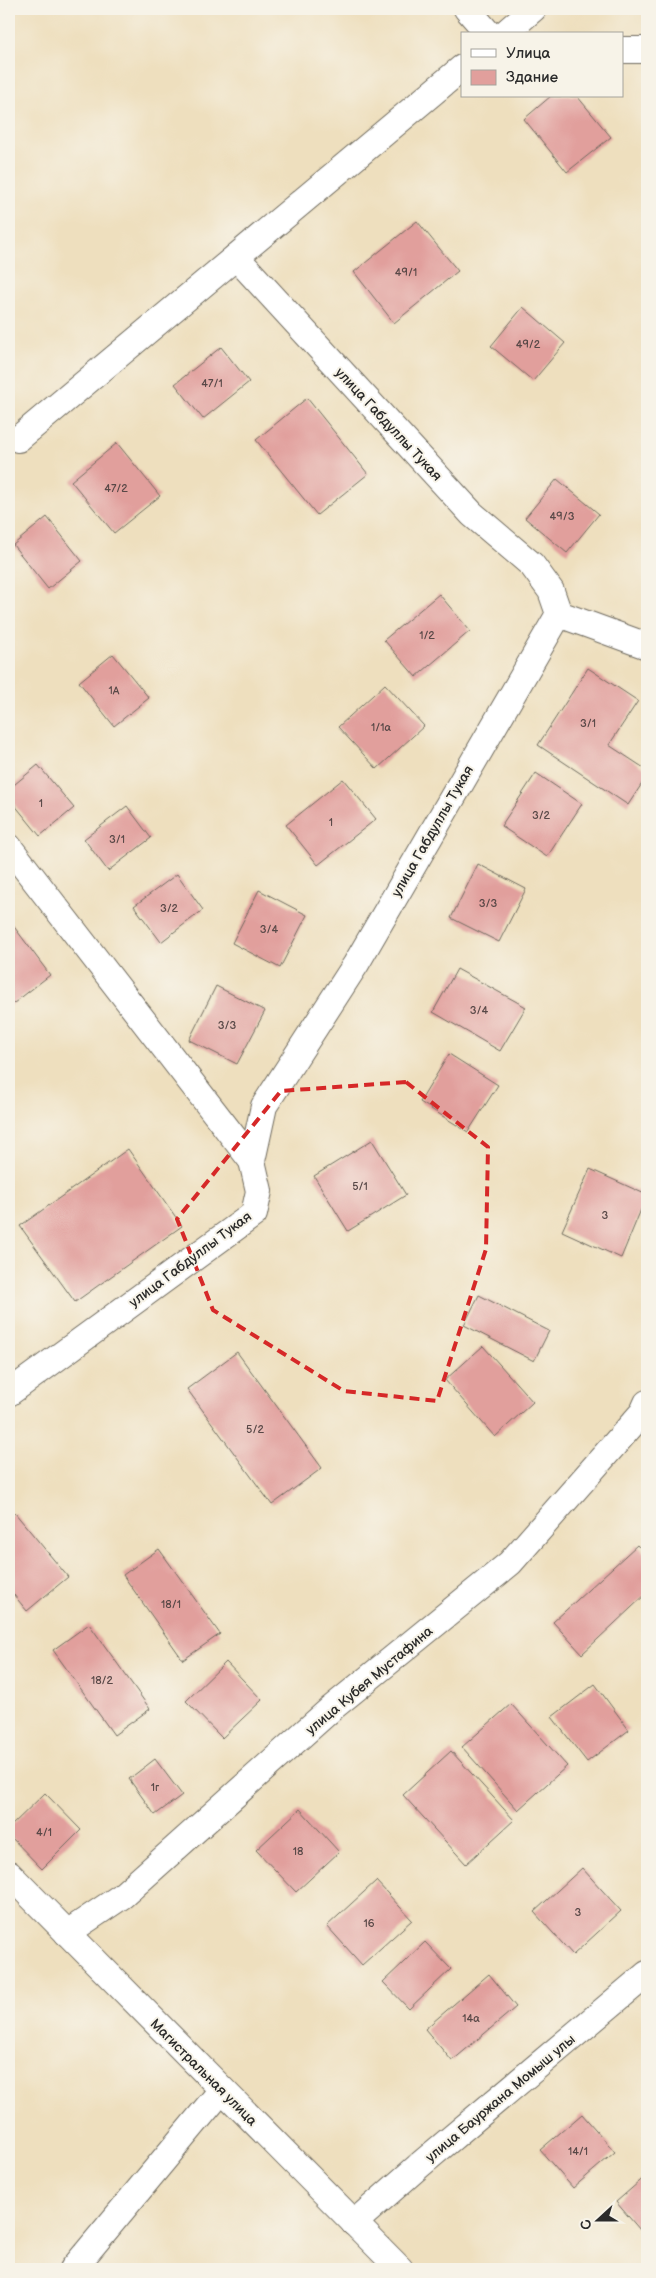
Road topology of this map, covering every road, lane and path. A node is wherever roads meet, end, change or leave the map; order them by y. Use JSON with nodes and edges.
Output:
{"nodes":[{"id":1,"x":467,"y":9,"type":"edge"},
{"id":2,"x":533,"y":9,"type":"edge"},
{"id":3,"x":487,"y":32,"type":"edge"},
{"id":4,"x":506,"y":32,"type":"edge"},
{"id":5,"x":624,"y":50,"type":"edge"},
{"id":6,"x":647,"y":50,"type":"edge"},
{"id":7,"x":461,"y":69,"type":"edge"},
{"id":8,"x":236,"y":257,"type":"junction"},
{"id":9,"x":18,"y":439,"type":"dead end"},
{"id":10,"x":559,"y":614,"type":"junction"},
{"id":11,"x":647,"y":646,"type":"edge"},
{"id":12,"x":9,"y":848,"type":"edge"},
{"id":13,"x":252,"y":1161,"type":"junction"},
{"id":14,"x":9,"y":1393,"type":"edge"},
{"id":15,"x":647,"y":1403,"type":"edge"},
{"id":16,"x":9,"y":1874,"type":"edge"},
{"id":17,"x":67,"y":1932,"type":"junction"},
{"id":18,"x":647,"y":1974,"type":"edge"},
{"id":19,"x":222,"y":2090,"type":"junction"},
{"id":20,"x":354,"y":2223,"type":"junction"},
{"id":21,"x":73,"y":2269,"type":"edge"},
{"id":22,"x":400,"y":2269,"type":"edge"}],
"edges":[{"from":1,"to":3,"type":"street"},
{"from":2,"to":4,"type":"street"},
{"from":5,"to":6,"type":"street"},
{"from":7,"to":8,"type":"street"},
{"from":8,"to":9,"type":"street"},
{"from":8,"to":10,"type":"street","name":"улица Габдуллы Тукая"},
{"from":10,"to":11,"type":"street"},
{"from":10,"to":13,"type":"street","name":"улица Габдуллы Тукая"},
{"from":12,"to":13,"type":"street"},
{"from":13,"to":14,"type":"street","name":"улица Габдуллы Тукая"},
{"from":15,"to":17,"type":"street","name":"улица Кубея Мустафина"},
{"from":16,"to":17,"type":"street","name":"Магистральная улица"},
{"from":17,"to":19,"type":"street","name":"Магистральная улица"},
{"from":18,"to":20,"type":"street","name":"улица Бауржана Момыш улы"},
{"from":19,"to":20,"type":"street","name":"Магистральная улица"},
{"from":19,"to":21,"type":"street"},
{"from":20,"to":22,"type":"street","name":"Магистральная улица"}]}
